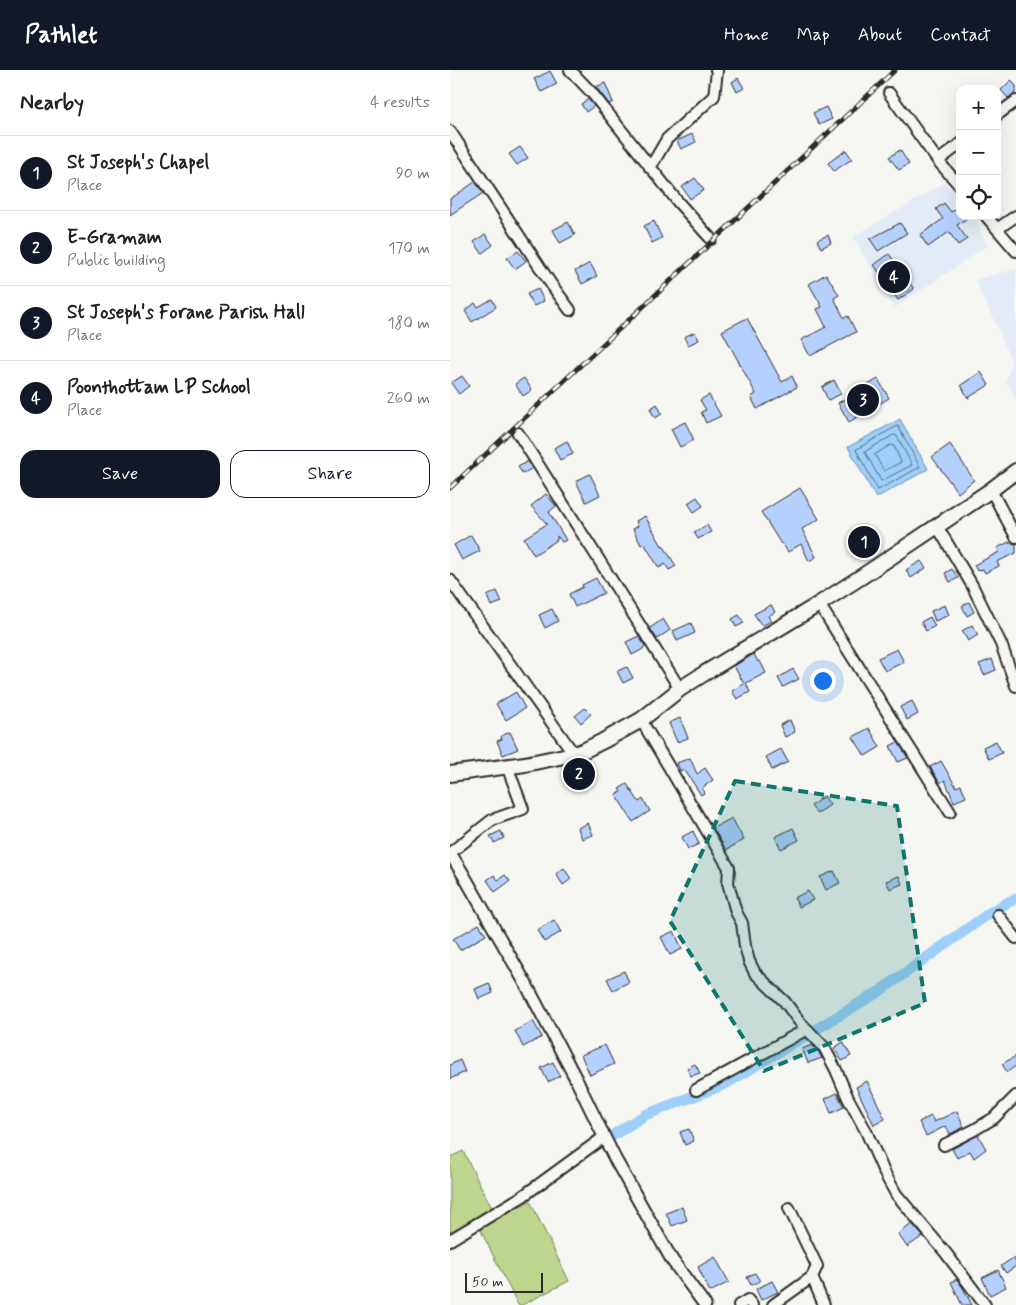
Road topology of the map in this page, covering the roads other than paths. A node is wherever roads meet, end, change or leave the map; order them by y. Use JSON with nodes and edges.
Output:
{"nodes":[{"id":1,"x":570,"y":70,"type":"edge"},
{"id":2,"x":716,"y":70,"type":"edge"},
{"id":3,"x":889,"y":94,"type":"dead end"},
{"id":4,"x":1016,"y":101,"type":"edge"},
{"id":5,"x":1001,"y":112,"type":"edge"},
{"id":6,"x":450,"y":131,"type":"edge"},
{"id":7,"x":956,"y":147,"type":"edge"},
{"id":8,"x":938,"y":161,"type":"junction"},
{"id":9,"x":650,"y":168,"type":"junction"},
{"id":10,"x":956,"y":181,"type":"edge"},
{"id":11,"x":1016,"y":216,"type":"edge"},
{"id":12,"x":989,"y":220,"type":"edge"},
{"id":13,"x":997,"y":229,"type":"junction"},
{"id":14,"x":711,"y":239,"type":"dead end"},
{"id":15,"x":1016,"y":251,"type":"edge"},
{"id":16,"x":570,"y":310,"type":"dead end"},
{"id":17,"x":518,"y":433,"type":"dead end"},
{"id":18,"x":1016,"y":472,"type":"edge"},
{"id":19,"x":991,"y":490,"type":"junction"},
{"id":20,"x":936,"y":526,"type":"junction"},
{"id":21,"x":1016,"y":537,"type":"edge"},
{"id":22,"x":450,"y":580,"type":"edge"},
{"id":23,"x":819,"y":604,"type":"junction"},
{"id":24,"x":1016,"y":686,"type":"edge"},
{"id":25,"x":680,"y":689,"type":"junction"},
{"id":26,"x":641,"y":720,"type":"junction"},
{"id":27,"x":574,"y":754,"type":"junction"},
{"id":28,"x":507,"y":766,"type":"junction"},
{"id":29,"x":450,"y":774,"type":"edge"},
{"id":30,"x":950,"y":812,"type":"dead end"},
{"id":31,"x":450,"y":853,"type":"edge"},
{"id":32,"x":1000,"y":918,"type":"dead end"},
{"id":33,"x":1016,"y":938,"type":"edge"},
{"id":34,"x":811,"y":1033,"type":"junction"},
{"id":35,"x":696,"y":1090,"type":"dead end"},
{"id":36,"x":1016,"y":1096,"type":"edge"},
{"id":37,"x":606,"y":1140,"type":"junction"},
{"id":38,"x":944,"y":1145,"type":"dead end"},
{"id":39,"x":789,"y":1208,"type":"dead end"},
{"id":40,"x":450,"y":1240,"type":"edge"},
{"id":41,"x":812,"y":1277,"type":"junction"},
{"id":42,"x":705,"y":1305,"type":"edge"},
{"id":43,"x":739,"y":1305,"type":"edge"},
{"id":44,"x":752,"y":1305,"type":"edge"},
{"id":45,"x":773,"y":1305,"type":"edge"},
{"id":46,"x":824,"y":1305,"type":"edge"},
{"id":47,"x":985,"y":1305,"type":"edge"}],
"edges":[{"from":1,"to":9,"type":"street"},
{"from":2,"to":9,"type":"street"},
{"from":3,"to":8,"type":"street"},
{"from":4,"to":5,"type":"street"},
{"from":6,"to":16,"type":"street"},
{"from":7,"to":8,"type":"street"},
{"from":8,"to":10,"type":"street"},
{"from":9,"to":14,"type":"street"},
{"from":11,"to":13,"type":"street"},
{"from":12,"to":13,"type":"street"},
{"from":13,"to":15,"type":"street"},
{"from":17,"to":25,"type":"street"},
{"from":18,"to":19,"type":"main road"},
{"from":19,"to":20,"type":"main road"},
{"from":19,"to":21,"type":"street"},
{"from":20,"to":23,"type":"main road"},
{"from":20,"to":24,"type":"street"},
{"from":22,"to":27,"type":"street"},
{"from":23,"to":25,"type":"main road"},
{"from":23,"to":30,"type":"street"},
{"from":25,"to":26,"type":"main road"},
{"from":26,"to":27,"type":"main road"},
{"from":26,"to":34,"type":"street"},
{"from":27,"to":28,"type":"main road"},
{"from":28,"to":29,"type":"main road"},
{"from":28,"to":31,"type":"street"},
{"from":31,"to":37,"type":"street"},
{"from":32,"to":33,"type":"street"},
{"from":34,"to":35,"type":"street"},
{"from":34,"to":47,"type":"street"},
{"from":36,"to":38,"type":"street"},
{"from":37,"to":40,"type":"street"},
{"from":37,"to":42,"type":"street"},
{"from":39,"to":41,"type":"street"},
{"from":41,"to":45,"type":"street"},
{"from":41,"to":46,"type":"street"},
{"from":43,"to":44,"type":"street"}]}
